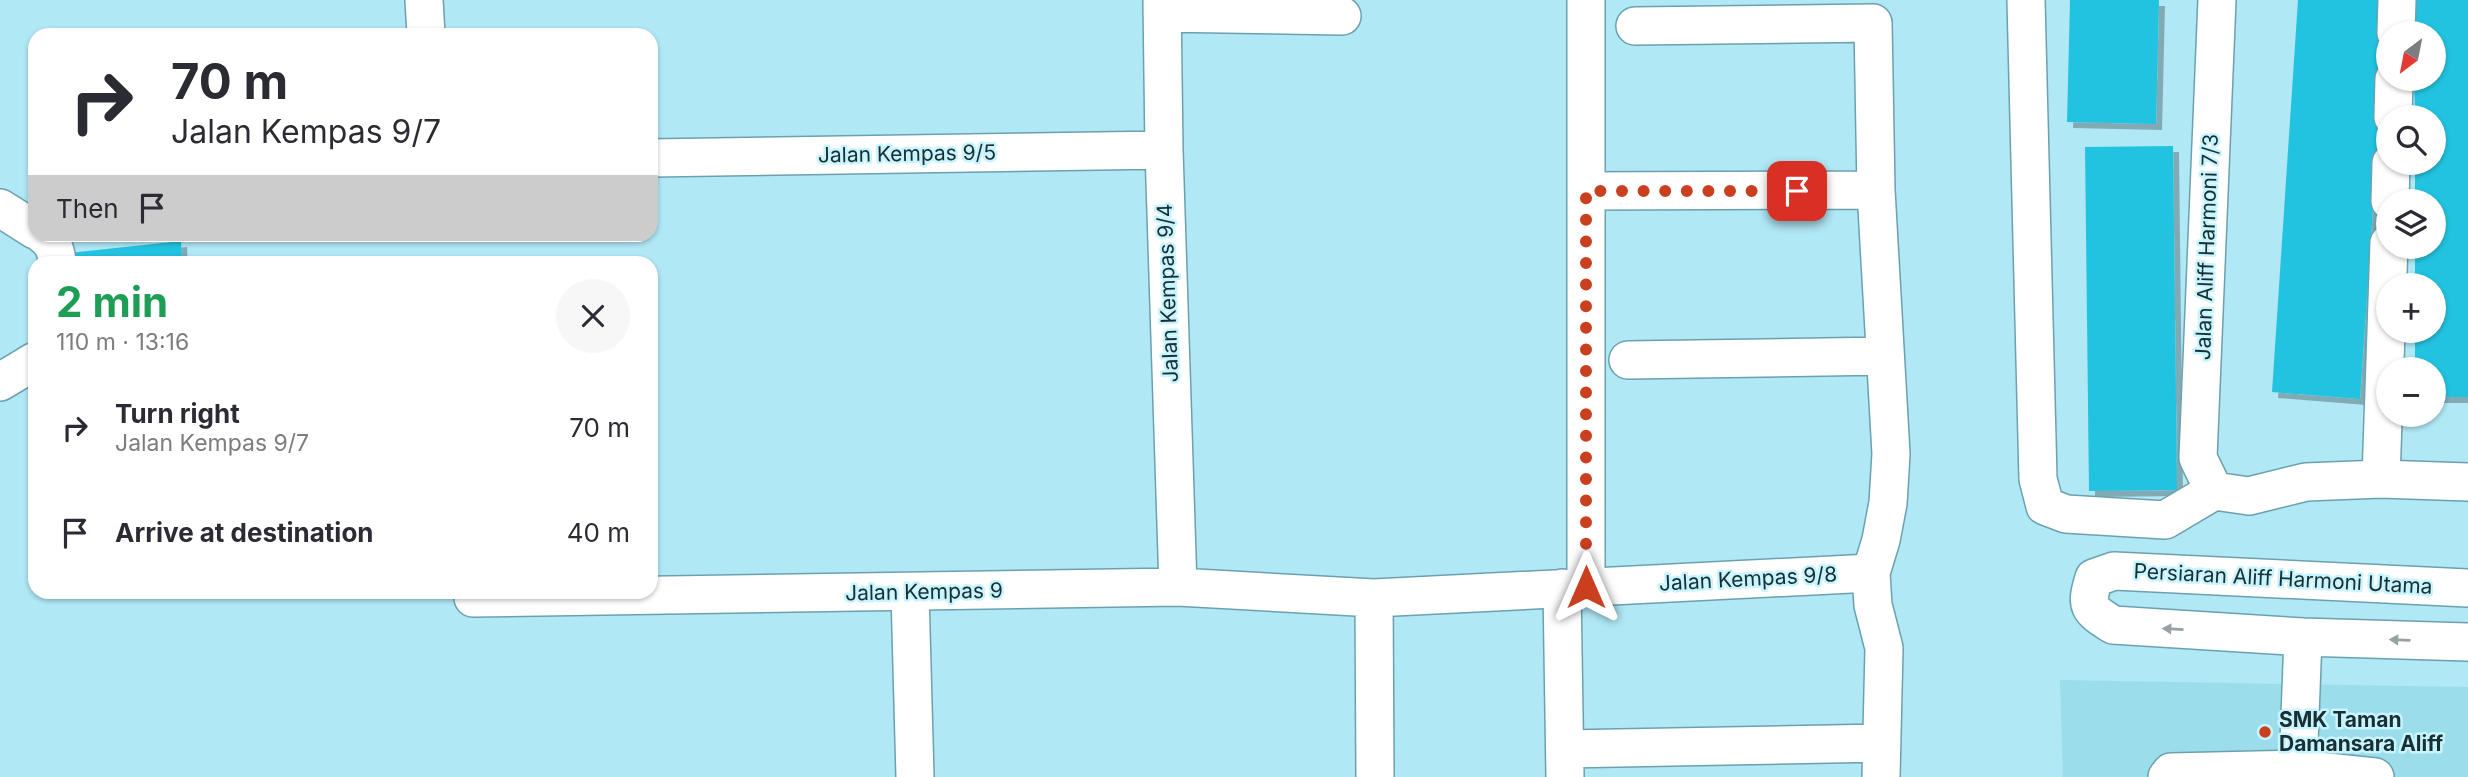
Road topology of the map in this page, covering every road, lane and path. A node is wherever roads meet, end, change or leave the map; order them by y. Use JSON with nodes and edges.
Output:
{"nodes":[{"id":1,"x":424,"y":0,"type":"edge"},
{"id":2,"x":1586,"y":0,"type":"edge"},
{"id":3,"x":2025,"y":0,"type":"edge"},
{"id":4,"x":2217,"y":0,"type":"edge"},
{"id":5,"x":2397,"y":0,"type":"edge"},
{"id":6,"x":1163,"y":6,"type":"edge"},
{"id":7,"x":1342,"y":16,"type":"dead end"},
{"id":8,"x":2396,"y":21,"type":"edge"},
{"id":9,"x":1635,"y":26,"type":"dead end"},
{"id":10,"x":426,"y":28,"type":"edge"},
{"id":11,"x":1164,"y":150,"type":"junction"},
{"id":12,"x":658,"y":158,"type":"edge"},
{"id":13,"x":1876,"y":190,"type":"junction"},
{"id":14,"x":1586,"y":191,"type":"junction"},
{"id":15,"x":0,"y":208,"type":"edge"},
{"id":16,"x":28,"y":226,"type":"edge"},
{"id":17,"x":2388,"y":259,"type":"edge"},
{"id":18,"x":1885,"y":356,"type":"junction"},
{"id":19,"x":1628,"y":360,"type":"dead end"},
{"id":20,"x":28,"y":365,"type":"edge"},
{"id":21,"x":0,"y":382,"type":"edge"},
{"id":22,"x":2381,"y":479,"type":"junction"},
{"id":23,"x":2468,"y":482,"type":"edge"},
{"id":24,"x":2214,"y":491,"type":"junction"},
{"id":25,"x":1871,"y":573,"type":"junction"},
{"id":26,"x":1178,"y":587,"type":"junction"},
{"id":27,"x":1574,"y":588,"type":"junction"},
{"id":28,"x":2468,"y":588,"type":"edge"},
{"id":29,"x":910,"y":593,"type":"junction"},
{"id":30,"x":658,"y":596,"type":"edge"},
{"id":31,"x":1374,"y":598,"type":"junction"},
{"id":32,"x":2303,"y":637,"type":"junction"},
{"id":33,"x":2468,"y":642,"type":"edge"},
{"id":34,"x":1882,"y":760,"type":"edge"},
{"id":35,"x":1565,"y":763,"type":"edge"},
{"id":36,"x":2298,"y":769,"type":"junction"},
{"id":37,"x":2254,"y":773,"type":"edge"},
{"id":38,"x":2361,"y":776,"type":"edge"},
{"id":39,"x":915,"y":777,"type":"edge"},
{"id":40,"x":1375,"y":777,"type":"edge"},
{"id":41,"x":2168,"y":777,"type":"edge"}],
"edges":[{"from":1,"to":10,"type":"street"},
{"from":2,"to":14,"type":"street"},
{"from":3,"to":24,"type":"street"},
{"from":4,"to":24,"type":"street","name":"Jalan Aliff Harmoni 7/3"},
{"from":5,"to":8,"type":"street"},
{"from":6,"to":7,"type":"street"},
{"from":6,"to":11,"type":"street","name":"Jalan Kempas 9/4"},
{"from":9,"to":13,"type":"street"},
{"from":11,"to":12,"type":"street","name":"Jalan Kempas 9/5"},
{"from":11,"to":26,"type":"street","name":"Jalan Kempas 9/4"},
{"from":13,"to":14,"type":"street"},
{"from":13,"to":18,"type":"street"},
{"from":14,"to":27,"type":"street"},
{"from":15,"to":16,"type":"street"},
{"from":17,"to":22,"type":"street"},
{"from":18,"to":19,"type":"street"},
{"from":18,"to":25,"type":"street"},
{"from":20,"to":21,"type":"street"},
{"from":22,"to":23,"type":"street"},
{"from":22,"to":24,"type":"street"},
{"from":25,"to":27,"type":"street","name":"Jalan Kempas 9/8"},
{"from":25,"to":34,"type":"street"},
{"from":26,"to":29,"type":"street","name":"Jalan Kempas 9"},
{"from":26,"to":31,"type":"street","name":"Jalan Kempas 9"},
{"from":27,"to":31,"type":"street","name":"Jalan Kempas 9/8"},
{"from":27,"to":35,"type":"street"},
{"from":32,"to":28,"type":"street","name":"Persiaran Aliff Harmoni Utama","one_way":true},
{"from":29,"to":30,"type":"street","name":"Jalan Kempas 9"},
{"from":29,"to":39,"type":"street"},
{"from":31,"to":40,"type":"street"},
{"from":33,"to":32,"type":"street","name":"Persiaran Aliff Harmoni Utama","one_way":true},
{"from":32,"to":36,"type":"street"},
{"from":34,"to":35,"type":"street"},
{"from":36,"to":37,"type":"street"},
{"from":36,"to":38,"type":"street"},
{"from":37,"to":41,"type":"street"}]}
